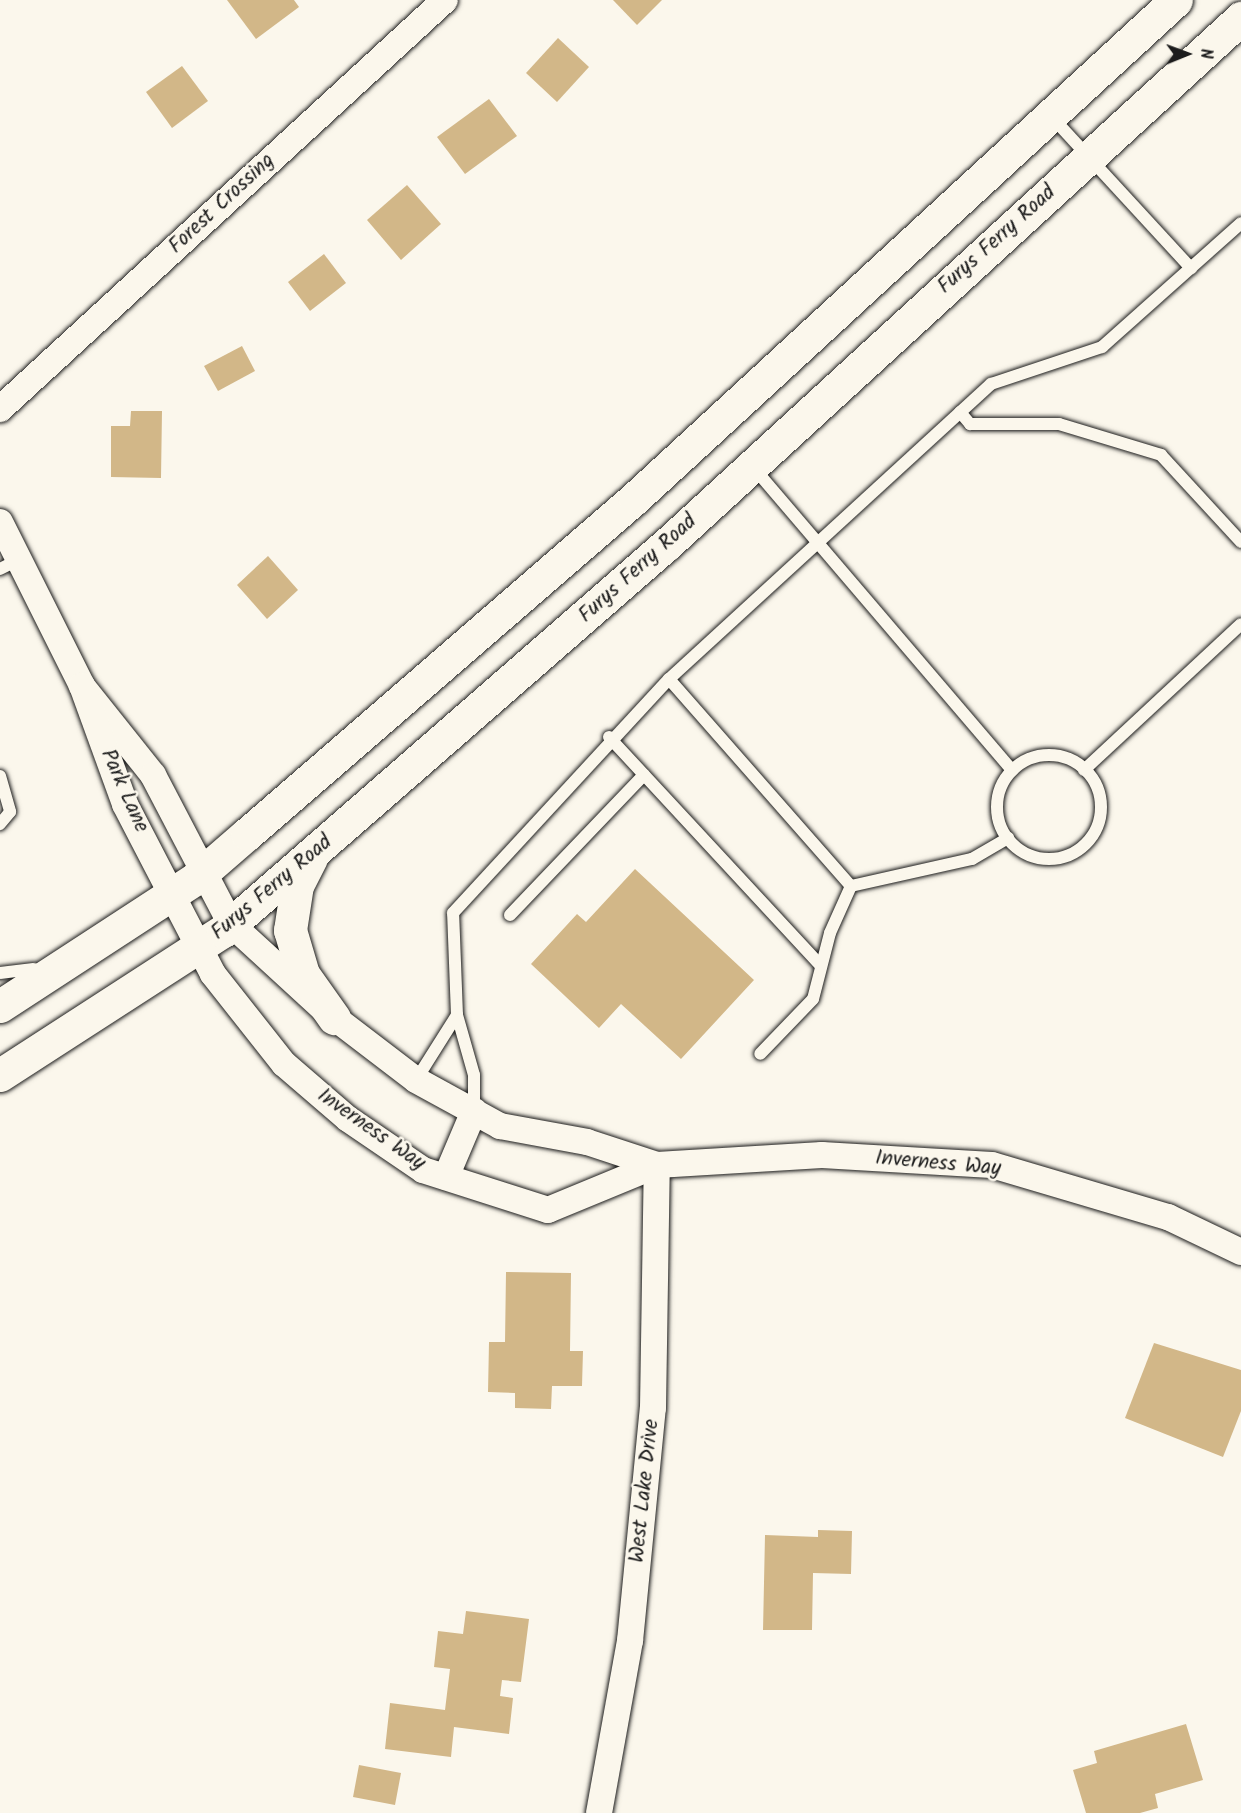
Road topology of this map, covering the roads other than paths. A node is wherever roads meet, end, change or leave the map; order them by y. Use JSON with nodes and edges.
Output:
{"nodes":[{"id":1,"x":445,"y":0,"type":"edge"},
{"id":2,"x":1176,"y":0,"type":"edge"},
{"id":3,"x":1241,"y":18,"type":"edge"},
{"id":4,"x":1051,"y":115,"type":"junction"},
{"id":5,"x":1088,"y":157,"type":"junction"},
{"id":6,"x":1241,"y":223,"type":"edge"},
{"id":7,"x":1191,"y":268,"type":"junction"},
{"id":8,"x":0,"y":409,"type":"edge"},
{"id":9,"x":960,"y":412,"type":"junction"},
{"id":10,"x":752,"y":466,"type":"junction"},
{"id":11,"x":0,"y":522,"type":"edge"},
{"id":12,"x":1241,"y":542,"type":"edge"},
{"id":13,"x":818,"y":543,"type":"junction"},
{"id":14,"x":8,"y":565,"type":"edge"},
{"id":15,"x":1241,"y":624,"type":"edge"},
{"id":16,"x":669,"y":679,"type":"junction"},
{"id":17,"x":82,"y":686,"type":"junction"},
{"id":18,"x":609,"y":737,"type":"junction"},
{"id":19,"x":1012,"y":770,"type":"junction"},
{"id":20,"x":1084,"y":770,"type":"junction"},
{"id":21,"x":644,"y":775,"type":"junction"},
{"id":22,"x":0,"y":776,"type":"edge"},
{"id":23,"x":0,"y":824,"type":"edge"},
{"id":24,"x":1008,"y":838,"type":"junction"},
{"id":25,"x":314,"y":853,"type":"junction"},
{"id":26,"x":206,"y":870,"type":"junction"},
{"id":27,"x":851,"y":886,"type":"junction"},
{"id":28,"x":173,"y":893,"type":"junction"},
{"id":29,"x":510,"y":915,"type":"dead end"},
{"id":30,"x":231,"y":924,"type":"junction"},
{"id":31,"x":202,"y":945,"type":"junction"},
{"id":32,"x":75,"y":957,"type":"junction"},
{"id":33,"x":821,"y":966,"type":"junction"},
{"id":34,"x":0,"y":974,"type":"edge"},
{"id":35,"x":0,"y":1006,"type":"edge"},
{"id":36,"x":456,"y":1015,"type":"junction"},
{"id":37,"x":334,"y":1018,"type":"junction"},
{"id":38,"x":760,"y":1054,"type":"dead end"},
{"id":39,"x":0,"y":1075,"type":"edge"},
{"id":40,"x":416,"y":1080,"type":"junction"},
{"id":41,"x":474,"y":1111,"type":"junction"},
{"id":42,"x":657,"y":1165,"type":"junction"},
{"id":43,"x":446,"y":1177,"type":"junction"},
{"id":44,"x":1241,"y":1252,"type":"edge"},
{"id":45,"x":598,"y":1813,"type":"edge"}],
"edges":[{"from":1,"to":8,"type":"street","name":"Forest Crossing"},
{"from":2,"to":4,"type":"main road"},
{"from":3,"to":5,"type":"main road","name":"Furys Ferry Road"},
{"from":4,"to":5,"type":"lane"},
{"from":4,"to":26,"type":"main road"},
{"from":5,"to":7,"type":"lane"},
{"from":5,"to":10,"type":"main road","name":"Furys Ferry Road"},
{"from":6,"to":7,"type":"lane"},
{"from":7,"to":9,"type":"lane"},
{"from":9,"to":12,"type":"lane"},
{"from":9,"to":13,"type":"lane"},
{"from":10,"to":13,"type":"lane"},
{"from":10,"to":25,"type":"main road","name":"Furys Ferry Road"},
{"from":11,"to":14,"type":"street","name":"Park Lane"},
{"from":13,"to":16,"type":"lane"},
{"from":13,"to":19,"type":"lane"},
{"from":14,"to":17,"type":"street","name":"Park Lane"},
{"from":15,"to":20,"type":"lane"},
{"from":16,"to":18,"type":"lane"},
{"from":16,"to":27,"type":"lane"},
{"from":17,"to":26,"type":"street","name":"Park Lane"},
{"from":17,"to":28,"type":"street","name":"Park Lane"},
{"from":18,"to":21,"type":"lane"},
{"from":18,"to":36,"type":"lane"},
{"from":19,"to":20,"type":"lane"},
{"from":19,"to":24,"type":"lane"},
{"from":20,"to":24,"type":"lane"},
{"from":21,"to":29,"type":"lane"},
{"from":21,"to":33,"type":"lane"},
{"from":22,"to":23,"type":"lane"},
{"from":24,"to":27,"type":"lane"},
{"from":25,"to":30,"type":"main road","name":"Furys Ferry Road"},
{"from":25,"to":37,"type":"main road"},
{"from":26,"to":28,"type":"main road"},
{"from":26,"to":30,"type":"street","name":"Inverness Way"},
{"from":27,"to":33,"type":"lane"},
{"from":28,"to":31,"type":"street","name":"Inverness Way"},
{"from":28,"to":32,"type":"main road"},
{"from":30,"to":31,"type":"main road","name":"Furys Ferry Road"},
{"from":30,"to":37,"type":"street","name":"Inverness Way"},
{"from":31,"to":39,"type":"main road","name":"Furys Ferry Road"},
{"from":31,"to":43,"type":"street","name":"Inverness Way"},
{"from":32,"to":34,"type":"lane"},
{"from":32,"to":35,"type":"main road"},
{"from":33,"to":38,"type":"lane"},
{"from":36,"to":40,"type":"lane"},
{"from":36,"to":41,"type":"lane"},
{"from":37,"to":40,"type":"street","name":"Inverness Way"},
{"from":40,"to":41,"type":"street","name":"Inverness Way"},
{"from":41,"to":42,"type":"street","name":"Inverness Way"},
{"from":41,"to":43,"type":"street"},
{"from":42,"to":43,"type":"street","name":"Inverness Way"},
{"from":42,"to":44,"type":"street","name":"Inverness Way"},
{"from":42,"to":45,"type":"street","name":"West Lake Drive"}]}
